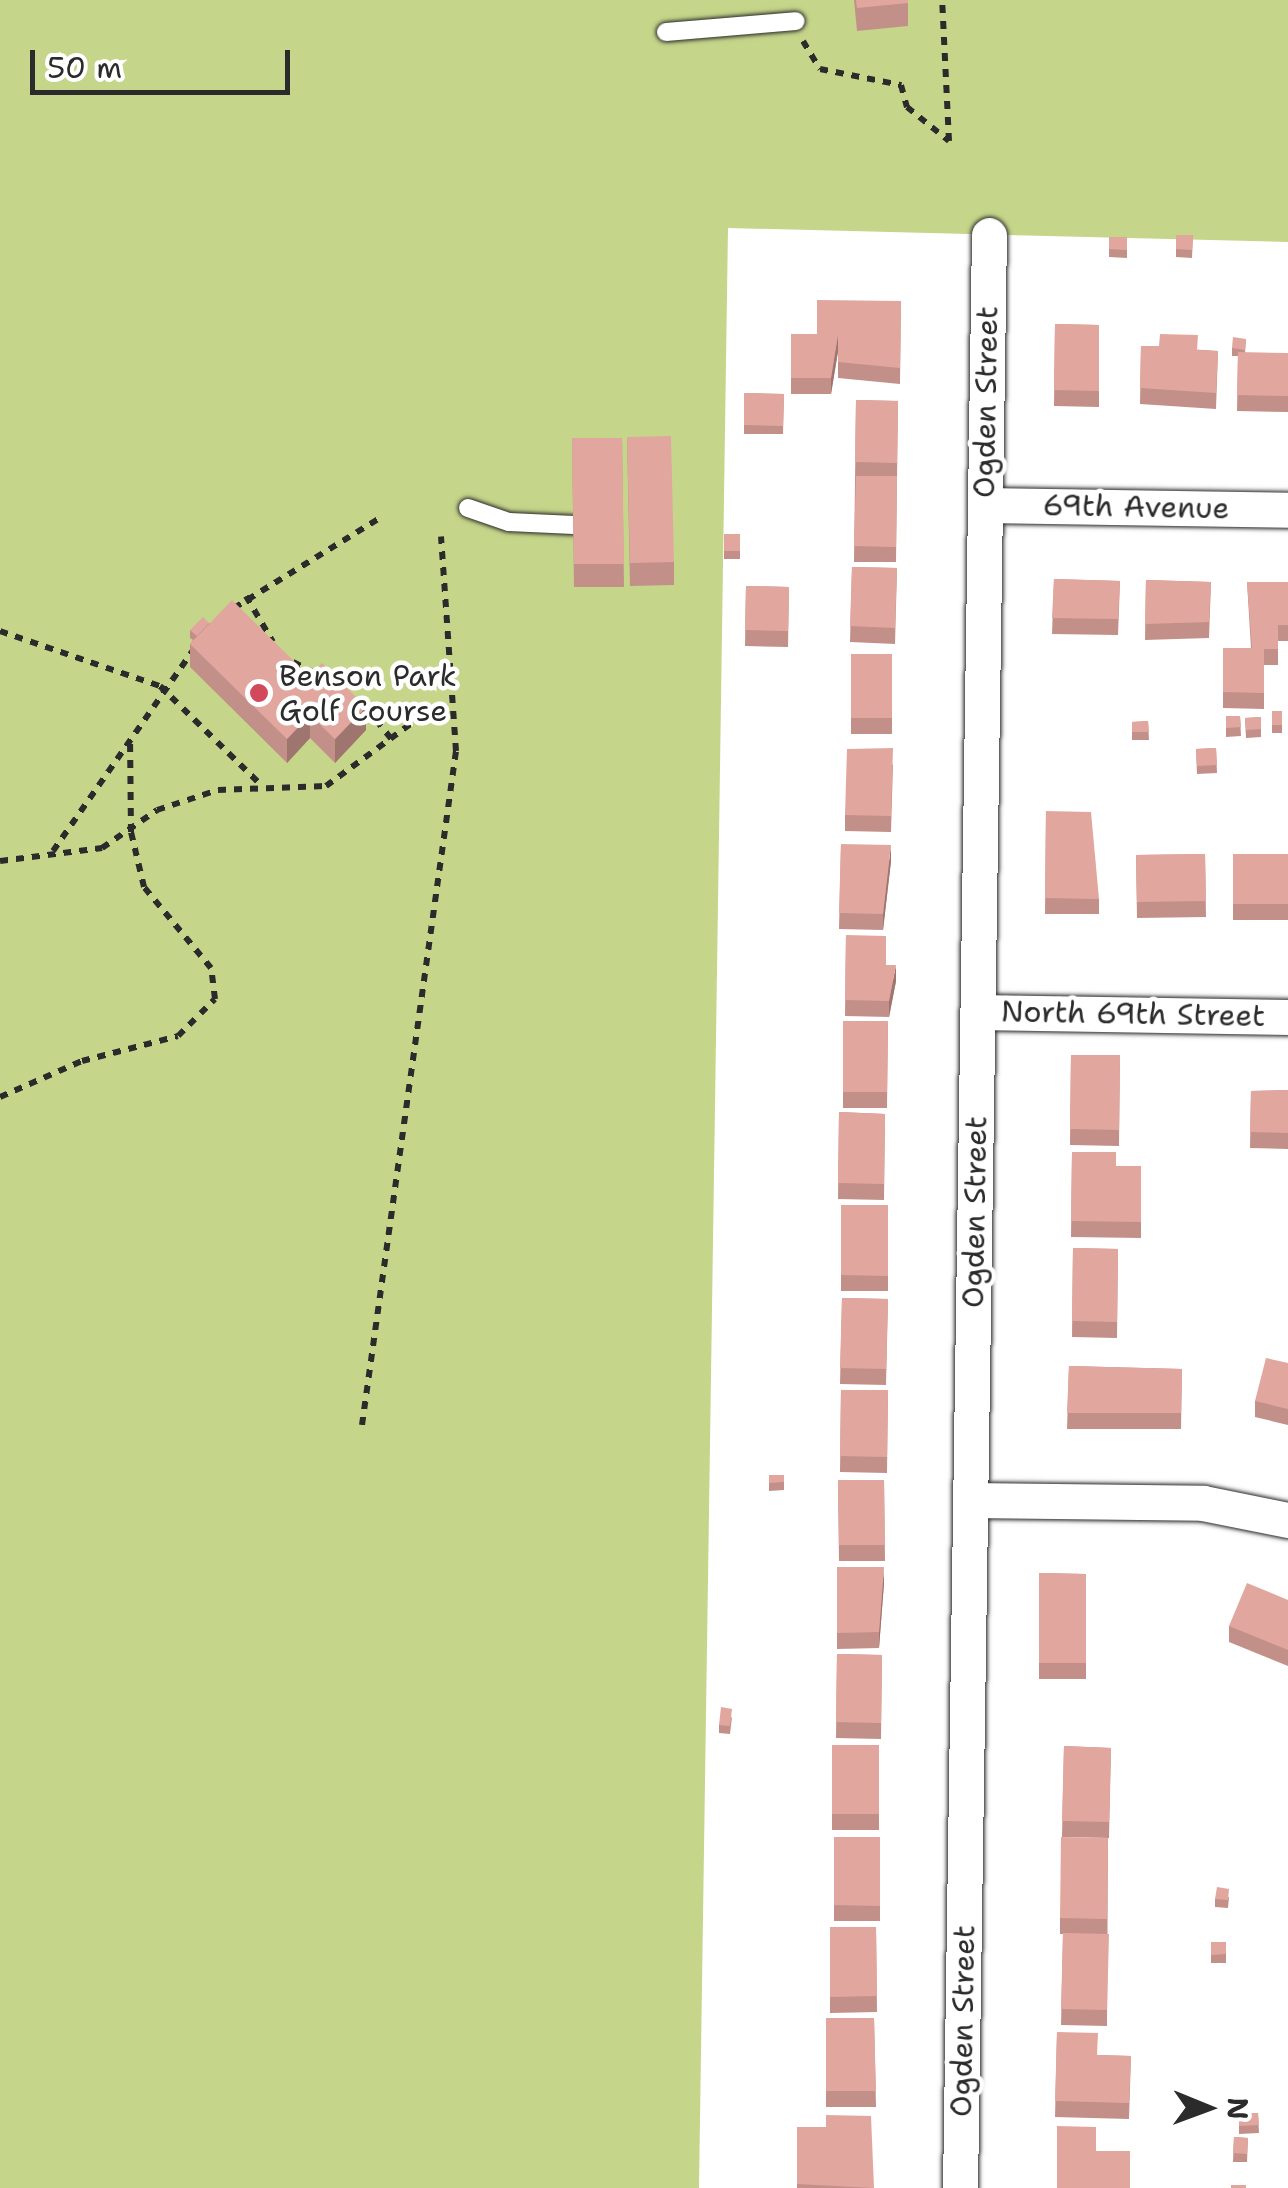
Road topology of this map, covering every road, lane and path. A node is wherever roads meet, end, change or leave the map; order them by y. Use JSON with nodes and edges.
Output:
{"nodes":[{"id":1,"x":942,"y":0,"type":"edge"},
{"id":2,"x":796,"y":21,"type":"joint"},
{"id":3,"x":666,"y":32,"type":"dead end"},
{"id":4,"x":989,"y":235,"type":"dead end"},
{"id":5,"x":985,"y":504,"type":"junction"},
{"id":6,"x":468,"y":508,"type":"dead end"},
{"id":7,"x":1288,"y":510,"type":"edge"},
{"id":8,"x":378,"y":519,"type":"dead end"},
{"id":9,"x":574,"y":525,"type":"edge"},
{"id":10,"x":441,"y":537,"type":"dead end"},
{"id":11,"x":246,"y":596,"type":"junction"},
{"id":12,"x":222,"y":620,"type":"edge"},
{"id":13,"x":0,"y":631,"type":"edge"},
{"id":14,"x":209,"y":633,"type":"edge"},
{"id":15,"x":329,"y":679,"type":"edge"},
{"id":16,"x":160,"y":686,"type":"junction"},
{"id":17,"x":448,"y":706,"type":"junction"},
{"id":18,"x":376,"y":720,"type":"dead end"},
{"id":19,"x":130,"y":740,"type":"junction"},
{"id":20,"x":393,"y":741,"type":"junction"},
{"id":21,"x":262,"y":786,"type":"junction"},
{"id":22,"x":131,"y":832,"type":"junction"},
{"id":23,"x":53,"y":852,"type":"junction"},
{"id":24,"x":0,"y":861,"type":"edge"},
{"id":25,"x":978,"y":1012,"type":"junction"},
{"id":26,"x":1288,"y":1017,"type":"edge"},
{"id":27,"x":0,"y":1097,"type":"edge"},
{"id":28,"x":362,"y":1426,"type":"dead end"},
{"id":29,"x":970,"y":1500,"type":"junction"},
{"id":30,"x":1288,"y":1520,"type":"edge"},
{"id":31,"x":960,"y":2188,"type":"edge"}],
"edges":[{"from":1,"to":2,"type":"path"},
{"from":2,"to":3,"type":"lane"},
{"from":4,"to":5,"type":"street","name":"Ogden Street"},
{"from":5,"to":7,"type":"street","name":"69th Avenue"},
{"from":5,"to":25,"type":"street","name":"Ogden Street"},
{"from":6,"to":9,"type":"lane"},
{"from":8,"to":11,"type":"path"},
{"from":10,"to":17,"type":"path"},
{"from":11,"to":12,"type":"path"},
{"from":11,"to":15,"type":"path"},
{"from":13,"to":16,"type":"path"},
{"from":14,"to":16,"type":"path"},
{"from":16,"to":19,"type":"path"},
{"from":16,"to":21,"type":"path"},
{"from":17,"to":20,"type":"path"},
{"from":17,"to":28,"type":"path"},
{"from":18,"to":20,"type":"path"},
{"from":19,"to":22,"type":"path"},
{"from":19,"to":23,"type":"path"},
{"from":20,"to":21,"type":"path"},
{"from":21,"to":22,"type":"path"},
{"from":22,"to":23,"type":"path"},
{"from":22,"to":27,"type":"path"},
{"from":23,"to":24,"type":"path"},
{"from":25,"to":26,"type":"street","name":"North 69th Street"},
{"from":25,"to":29,"type":"street","name":"Ogden Street"},
{"from":29,"to":30,"type":"street"},
{"from":29,"to":31,"type":"street","name":"Ogden Street"}]}
